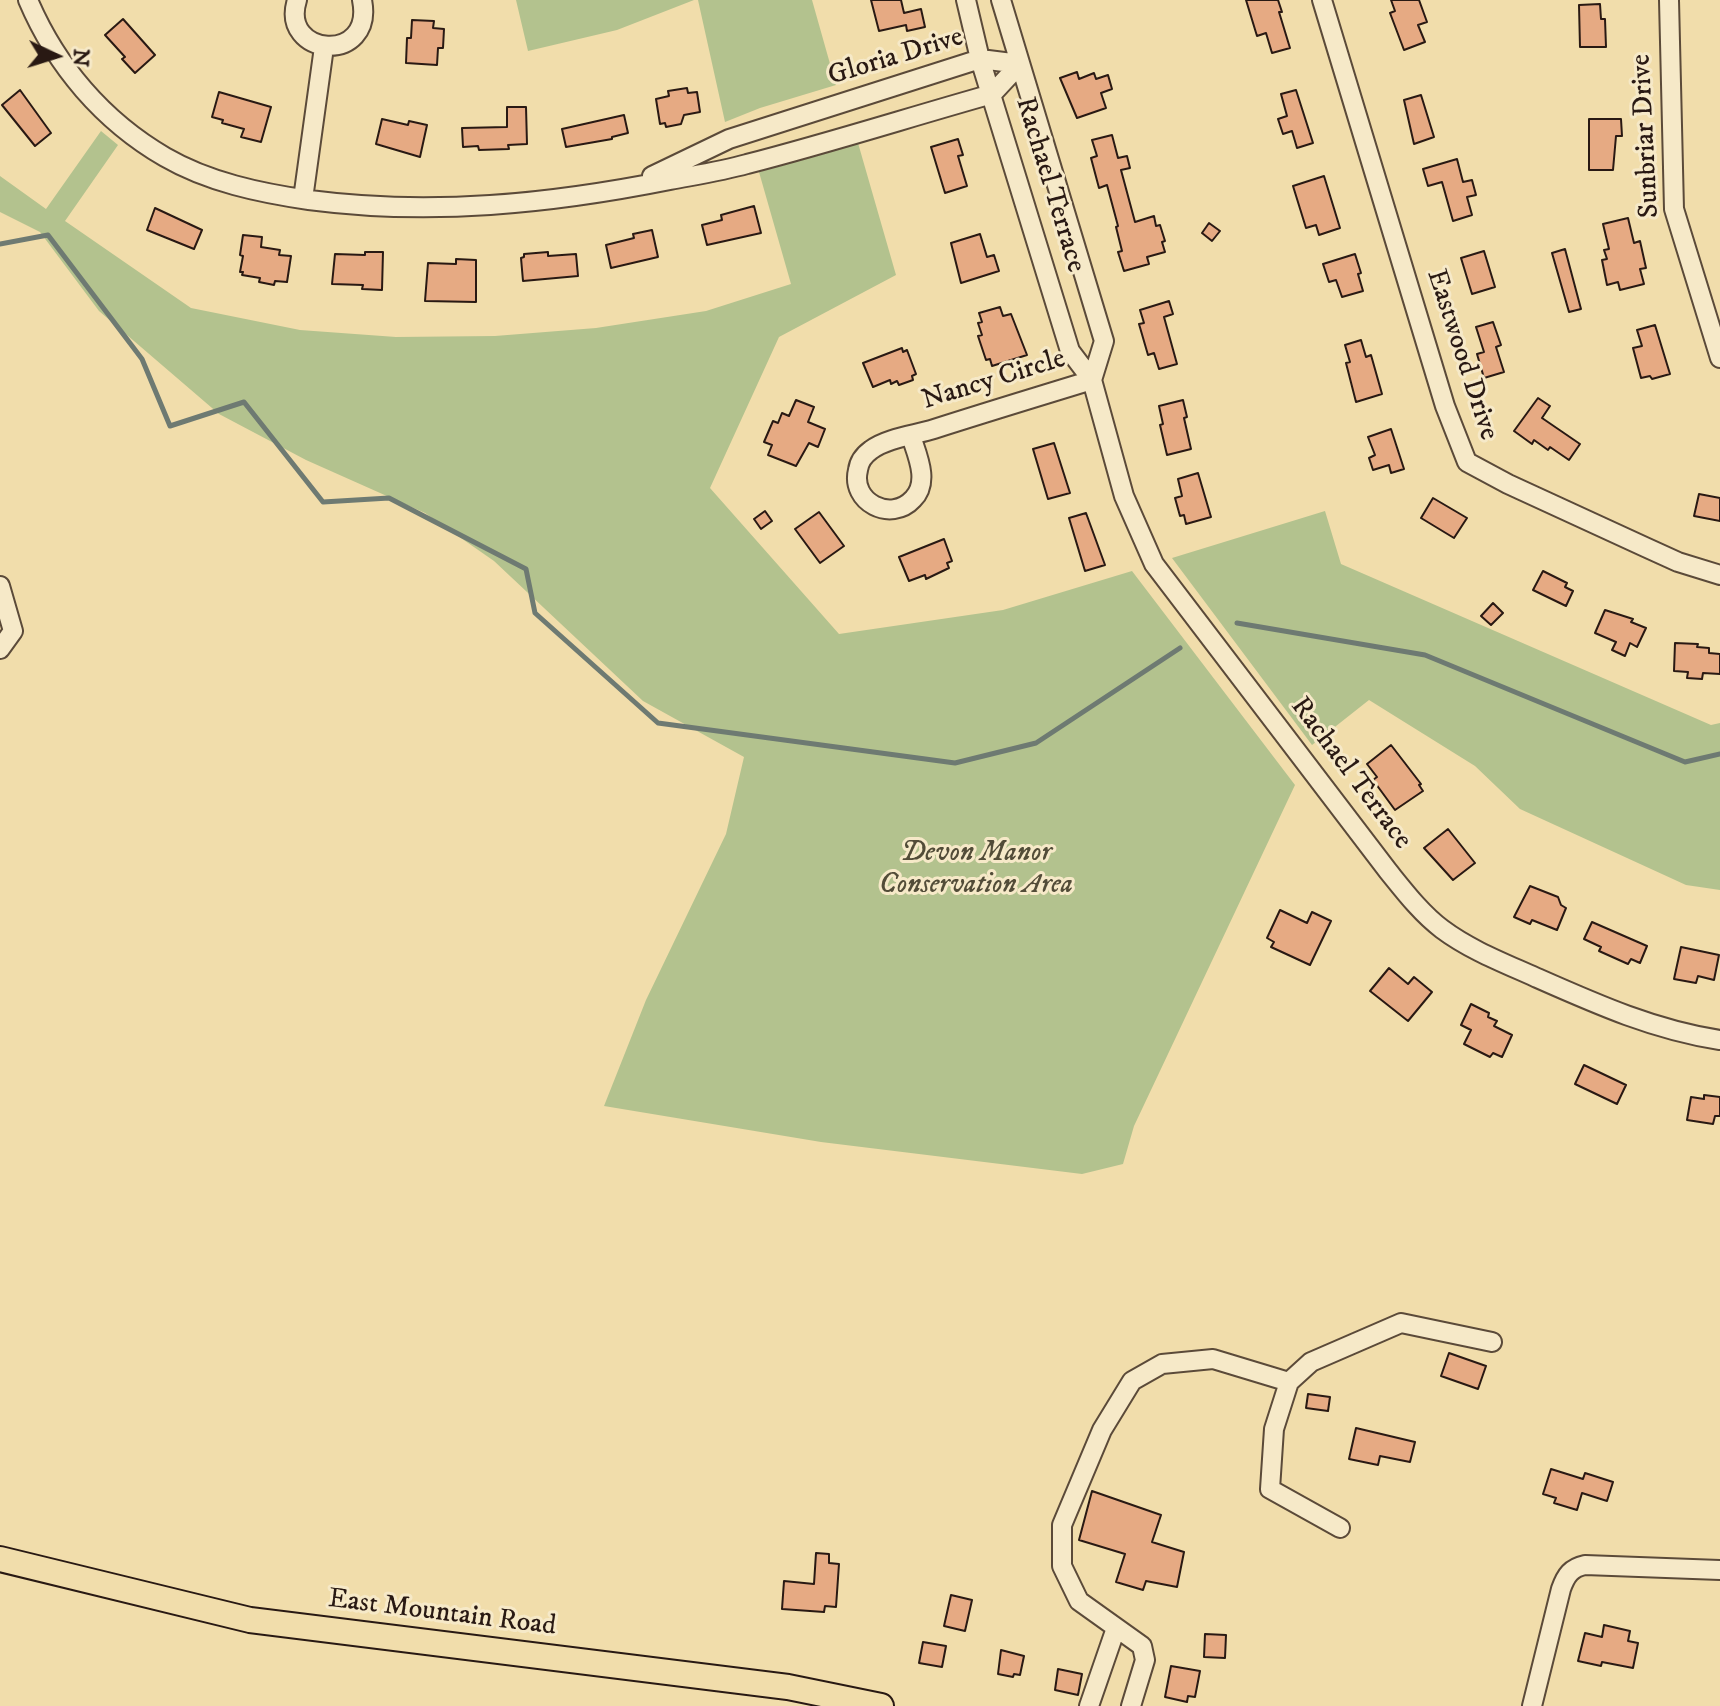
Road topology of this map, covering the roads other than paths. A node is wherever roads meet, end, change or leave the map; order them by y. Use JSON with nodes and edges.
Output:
{"nodes":[{"id":1,"x":28,"y":0,"type":"edge"},
{"id":2,"x":297,"y":0,"type":"edge"},
{"id":3,"x":362,"y":0,"type":"edge"},
{"id":4,"x":966,"y":0,"type":"edge"},
{"id":5,"x":1001,"y":0,"type":"edge"},
{"id":6,"x":1322,"y":0,"type":"edge"},
{"id":7,"x":1669,"y":0,"type":"edge"},
{"id":8,"x":324,"y":47,"type":"junction"},
{"id":9,"x":980,"y":59,"type":"junction"},
{"id":10,"x":1020,"y":64,"type":"junction"},
{"id":11,"x":992,"y":94,"type":"junction"},
{"id":12,"x":628,"y":188,"type":"junction"},
{"id":13,"x":303,"y":199,"type":"junction"},
{"id":14,"x":1720,"y":358,"type":"edge"},
{"id":15,"x":1092,"y":380,"type":"junction"},
{"id":16,"x":911,"y":436,"type":"dead end"},
{"id":17,"x":1720,"y":575,"type":"edge"},
{"id":18,"x":0,"y":586,"type":"edge"},
{"id":19,"x":0,"y":649,"type":"edge"},
{"id":20,"x":1720,"y":1040,"type":"edge"},
{"id":21,"x":1492,"y":1342,"type":"dead end"},
{"id":22,"x":1289,"y":1382,"type":"junction"},
{"id":23,"x":1340,"y":1528,"type":"dead end"},
{"id":24,"x":0,"y":1559,"type":"edge"},
{"id":25,"x":1720,"y":1570,"type":"edge"},
{"id":26,"x":1116,"y":1628,"type":"junction"},
{"id":27,"x":881,"y":1706,"type":"edge"},
{"id":28,"x":1089,"y":1706,"type":"edge"},
{"id":29,"x":1131,"y":1706,"type":"edge"},
{"id":30,"x":1532,"y":1706,"type":"edge"}],
"edges":[{"from":1,"to":13,"type":"street","name":"Gloria Drive"},
{"from":2,"to":8,"type":"street"},
{"from":3,"to":8,"type":"street"},
{"from":4,"to":9,"type":"street","name":"Rachael Terrace"},
{"from":5,"to":10,"type":"street","name":"Rachael Terrace"},
{"from":6,"to":17,"type":"street","name":"Eastwood Drive"},
{"from":7,"to":14,"type":"street","name":"Sunbriar Drive"},
{"from":8,"to":13,"type":"street"},
{"from":9,"to":10,"type":"street","name":"Gloria Drive"},
{"from":9,"to":11,"type":"street","name":"Rachael Terrace"},
{"from":9,"to":12,"type":"street","name":"Gloria Drive"},
{"from":10,"to":11,"type":"street"},
{"from":10,"to":15,"type":"street","name":"Rachael Terrace"},
{"from":11,"to":12,"type":"street","name":"Gloria Drive"},
{"from":11,"to":15,"type":"street","name":"Rachael Terrace"},
{"from":12,"to":13,"type":"street","name":"Gloria Drive"},
{"from":15,"to":16,"type":"street","name":"Nancy Circle"},
{"from":15,"to":20,"type":"street","name":"Rachael Terrace"},
{"from":18,"to":19,"type":"street"},
{"from":21,"to":22,"type":"street"},
{"from":22,"to":23,"type":"street"},
{"from":22,"to":26,"type":"street"},
{"from":24,"to":27,"type":"main road","name":"East Mountain Road"},
{"from":25,"to":30,"type":"street"},
{"from":26,"to":28,"type":"street"},
{"from":26,"to":29,"type":"street"}]}
